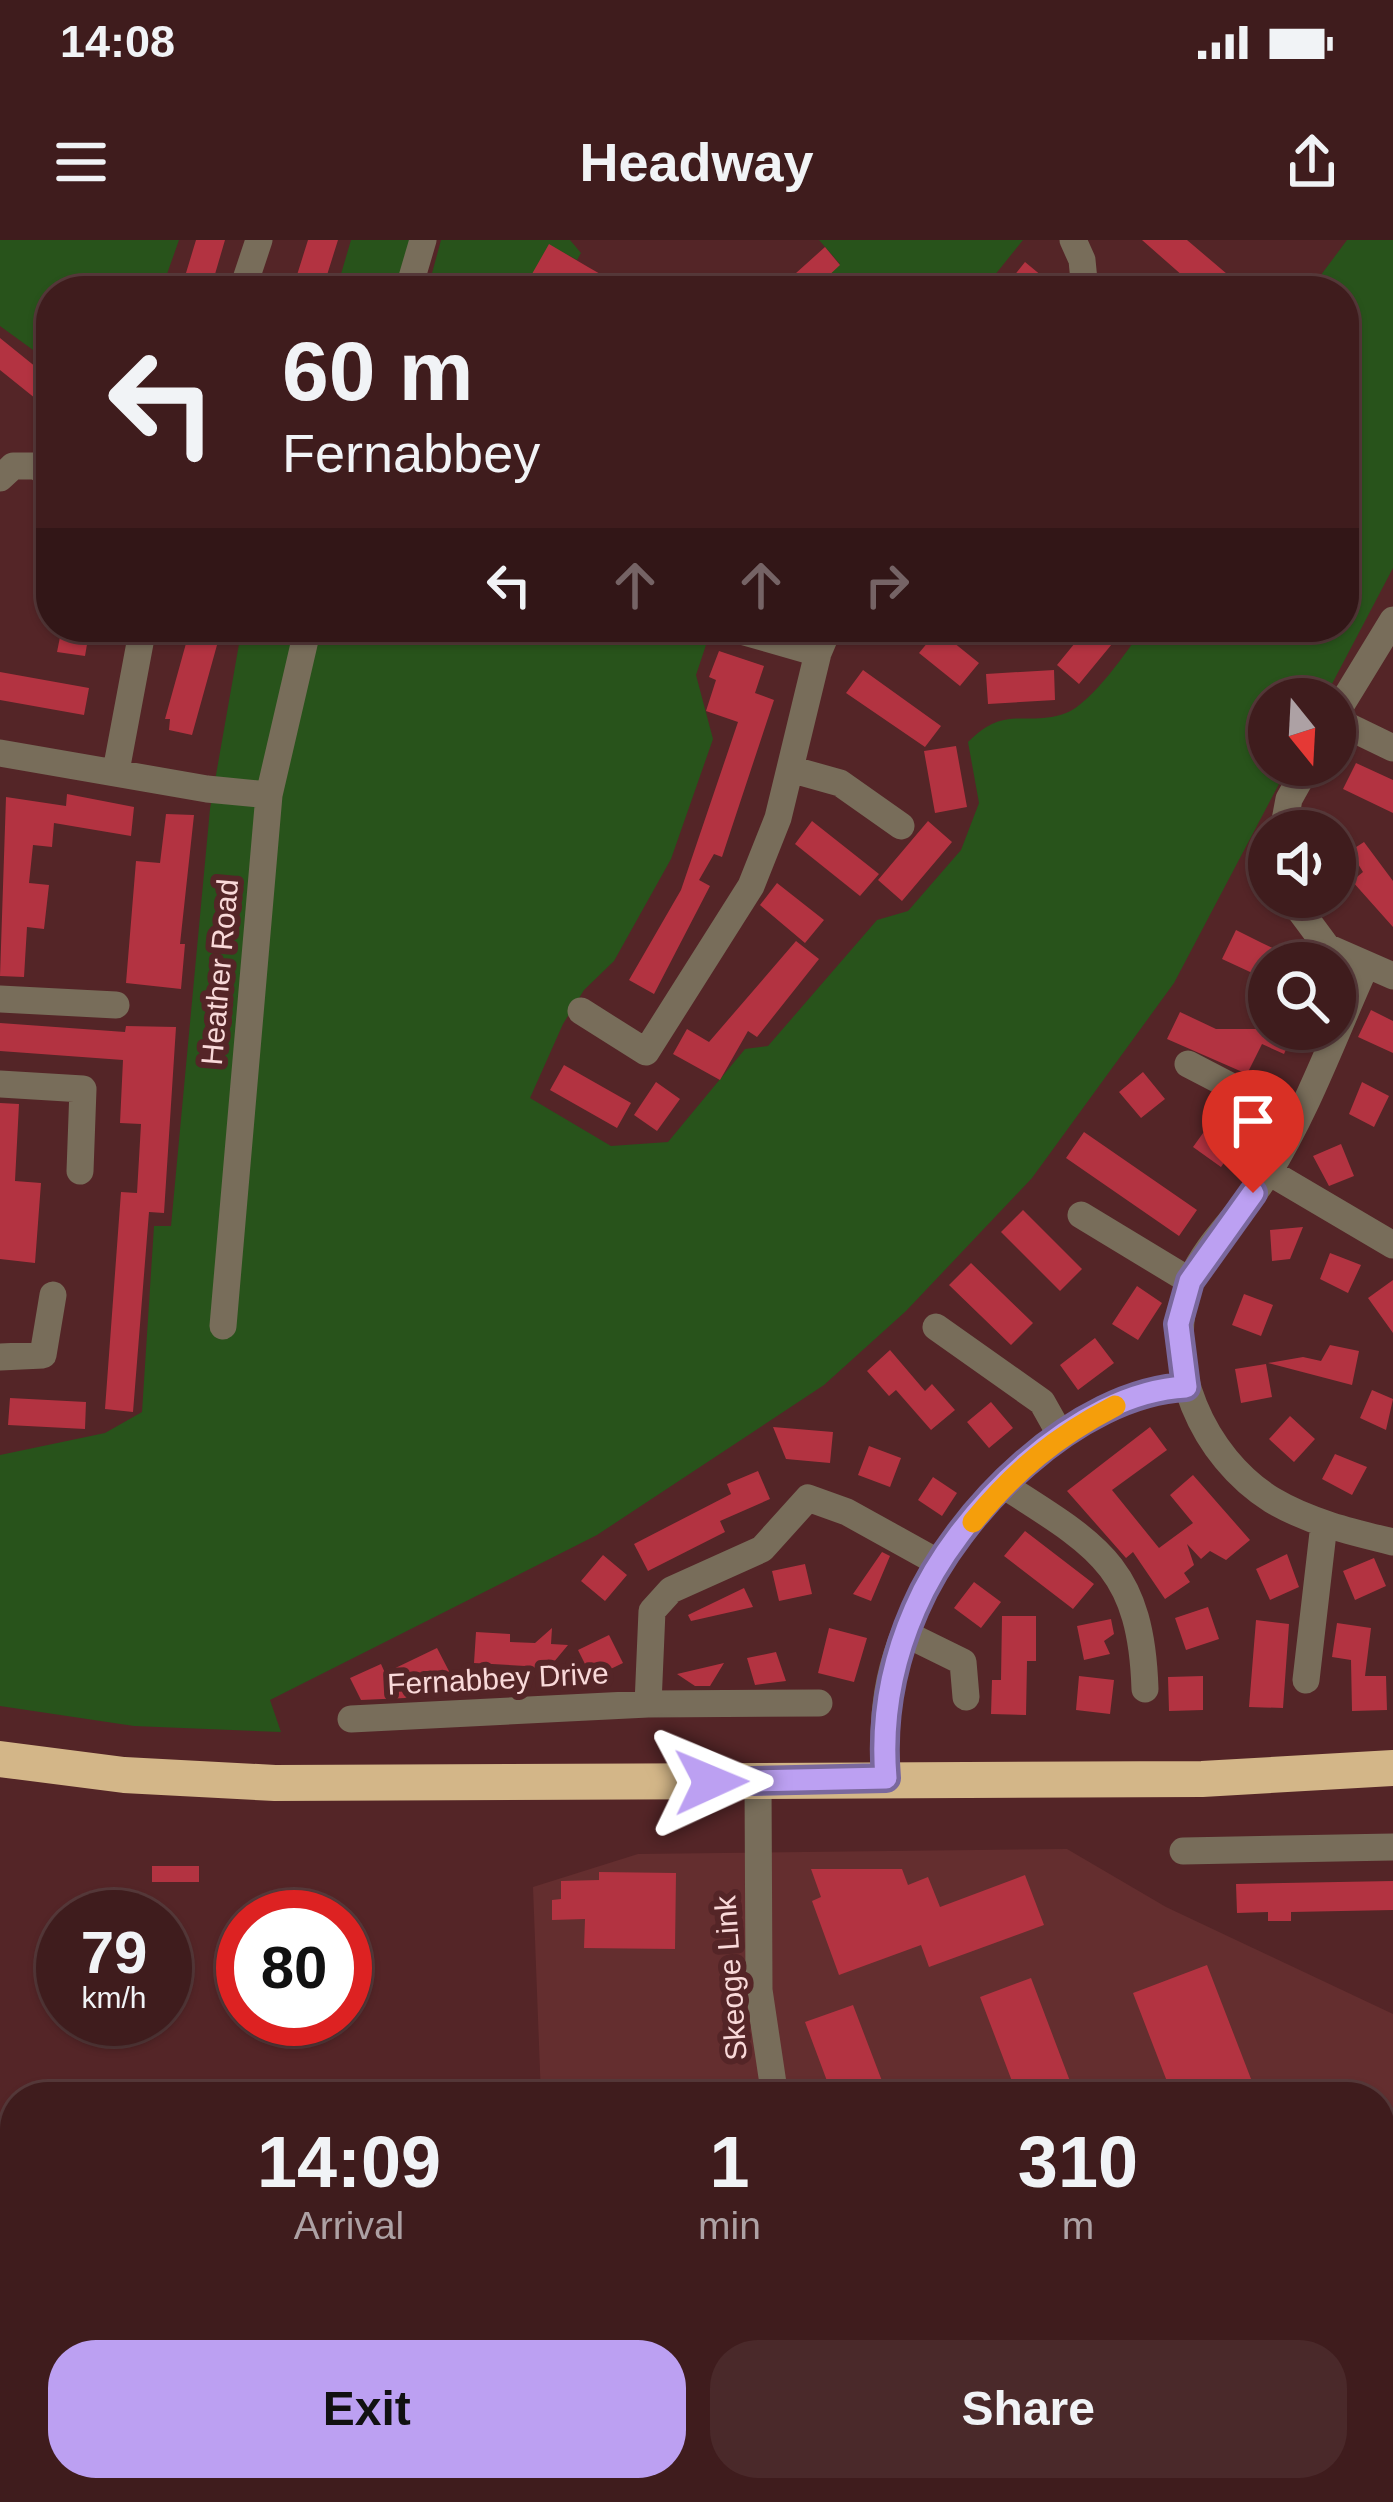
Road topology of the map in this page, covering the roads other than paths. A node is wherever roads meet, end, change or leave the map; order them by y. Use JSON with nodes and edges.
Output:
{"nodes":[{"id":1,"x":259,"y":240,"type":"edge"},
{"id":2,"x":423,"y":240,"type":"edge"},
{"id":3,"x":1073,"y":240,"type":"edge"},
{"id":4,"x":247,"y":276,"type":"edge"},
{"id":5,"x":412,"y":276,"type":"edge"},
{"id":6,"x":1084,"y":276,"type":"edge"},
{"id":7,"x":36,"y":466,"type":"edge"},
{"id":8,"x":0,"y":478,"type":"edge"},
{"id":9,"x":1393,"y":620,"type":"edge"},
{"id":10,"x":140,"y":642,"type":"edge"},
{"id":11,"x":305,"y":642,"type":"edge"},
{"id":12,"x":823,"y":642,"type":"edge"},
{"id":13,"x":1356,"y":683,"type":"edge"},
{"id":14,"x":1356,"y":729,"type":"edge"},
{"id":15,"x":1393,"y":748,"type":"edge"},
{"id":16,"x":0,"y":753,"type":"edge"},
{"id":17,"x":790,"y":769,"type":"junction"},
{"id":18,"x":116,"y":771,"type":"junction"},
{"id":19,"x":269,"y":795,"type":"junction"},
{"id":20,"x":901,"y":826,"type":"dead end"},
{"id":21,"x":1306,"y":918,"type":"edge"},
{"id":22,"x":1366,"y":965,"type":"junction"},
{"id":23,"x":1393,"y":976,"type":"edge"},
{"id":24,"x":0,"y":999,"type":"edge"},
{"id":25,"x":116,"y":1005,"type":"dead end"},
{"id":26,"x":580,"y":1011,"type":"dead end"},
{"id":27,"x":1188,"y":1064,"type":"dead end"},
{"id":28,"x":0,"y":1084,"type":"edge"},
{"id":29,"x":1294,"y":1120,"type":"junction"},
{"id":30,"x":80,"y":1171,"type":"dead end"},
{"id":31,"x":1269,"y":1172,"type":"junction"},
{"id":32,"x":1081,"y":1215,"type":"dead end"},
{"id":33,"x":1393,"y":1245,"type":"edge"},
{"id":34,"x":1190,"y":1281,"type":"junction"},
{"id":35,"x":53,"y":1295,"type":"dead end"},
{"id":36,"x":223,"y":1326,"type":"dead end"},
{"id":37,"x":936,"y":1327,"type":"dead end"},
{"id":38,"x":0,"y":1357,"type":"edge"},
{"id":39,"x":1186,"y":1387,"type":"junction"},
{"id":40,"x":1060,"y":1434,"type":"junction"},
{"id":41,"x":1003,"y":1485,"type":"junction"},
{"id":42,"x":1324,"y":1525,"type":"junction"},
{"id":43,"x":1393,"y":1541,"type":"edge"},
{"id":44,"x":940,"y":1563,"type":"junction"},
{"id":45,"x":906,"y":1634,"type":"junction"},
{"id":46,"x":1306,"y":1679,"type":"dead end"},
{"id":47,"x":1145,"y":1689,"type":"dead end"},
{"id":48,"x":966,"y":1697,"type":"dead end"},
{"id":49,"x":820,"y":1703,"type":"dead end"},
{"id":50,"x":648,"y":1704,"type":"junction"},
{"id":51,"x":351,"y":1719,"type":"dead end"},
{"id":52,"x":0,"y":1759,"type":"edge"},
{"id":53,"x":1393,"y":1768,"type":"edge"},
{"id":54,"x":886,"y":1778,"type":"junction"},
{"id":55,"x":758,"y":1781,"type":"junction"},
{"id":56,"x":1393,"y":1847,"type":"edge"},
{"id":57,"x":1195,"y":1860,"type":"dead end"},
{"id":58,"x":773,"y":2082,"type":"edge"}],
"edges":[{"from":1,"to":4,"type":"street"},
{"from":2,"to":5,"type":"street"},
{"from":3,"to":6,"type":"street"},
{"from":7,"to":8,"type":"street"},
{"from":9,"to":13,"type":"street"},
{"from":10,"to":18,"type":"street"},
{"from":11,"to":19,"type":"street","name":"Heather Road"},
{"from":12,"to":17,"type":"street"},
{"from":14,"to":15,"type":"street"},
{"from":16,"to":18,"type":"street"},
{"from":17,"to":20,"type":"street"},
{"from":17,"to":26,"type":"street"},
{"from":18,"to":19,"type":"street"},
{"from":19,"to":36,"type":"street","name":"Heather Road"},
{"from":21,"to":22,"type":"street"},
{"from":22,"to":23,"type":"street"},
{"from":22,"to":29,"type":"street"},
{"from":24,"to":25,"type":"street"},
{"from":27,"to":29,"type":"street"},
{"from":28,"to":30,"type":"street"},
{"from":29,"to":31,"type":"street"},
{"from":31,"to":33,"type":"street"},
{"from":31,"to":34,"type":"street"},
{"from":32,"to":34,"type":"street"},
{"from":34,"to":39,"type":"street"},
{"from":35,"to":38,"type":"street"},
{"from":37,"to":40,"type":"street"},
{"from":39,"to":40,"type":"street"},
{"from":39,"to":42,"type":"street"},
{"from":40,"to":41,"type":"street"},
{"from":41,"to":44,"type":"street"},
{"from":41,"to":47,"type":"street"},
{"from":42,"to":43,"type":"street"},
{"from":42,"to":46,"type":"street"},
{"from":44,"to":45,"type":"street"},
{"from":44,"to":50,"type":"street","name":"Fernabbey Drive"},
{"from":45,"to":48,"type":"street"},
{"from":45,"to":54,"type":"street"},
{"from":49,"to":50,"type":"street","name":"Fernabbey Drive"},
{"from":50,"to":51,"type":"street","name":"Fernabbey Drive"},
{"from":52,"to":55,"type":"highway"},
{"from":53,"to":54,"type":"highway"},
{"from":54,"to":55,"type":"highway"},
{"from":55,"to":58,"type":"street","name":"Skeoge Link"},
{"from":56,"to":57,"type":"street"}]}
